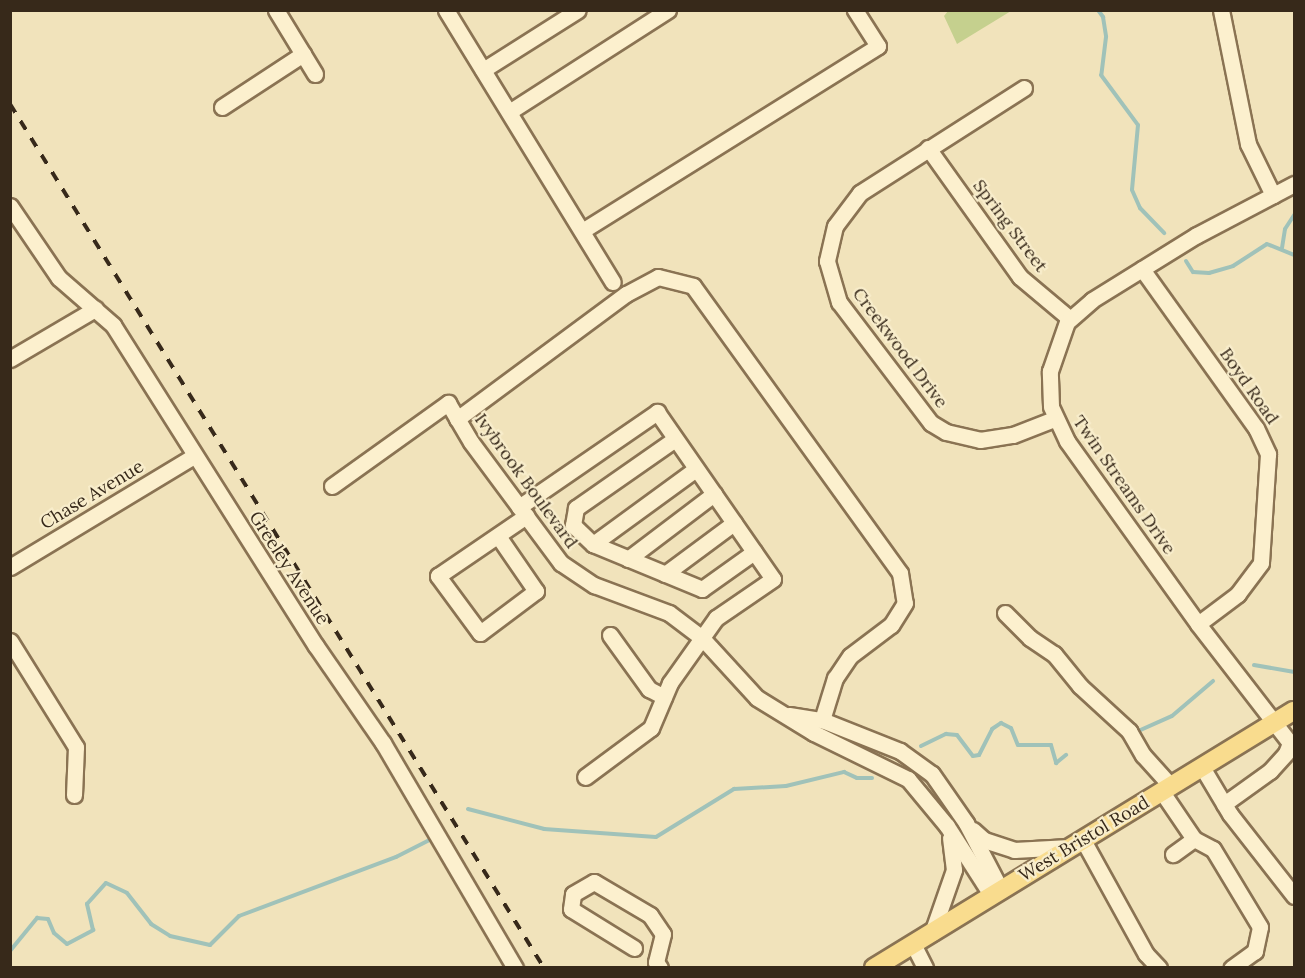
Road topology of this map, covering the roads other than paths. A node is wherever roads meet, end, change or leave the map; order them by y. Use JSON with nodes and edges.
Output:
{"nodes":[{"id":1,"x":276,"y":10,"type":"edge"},
{"id":2,"x":446,"y":10,"type":"edge"},
{"id":3,"x":578,"y":10,"type":"edge"},
{"id":4,"x":668,"y":10,"type":"edge"},
{"id":5,"x":855,"y":10,"type":"edge"},
{"id":6,"x":1221,"y":10,"type":"edge"},
{"id":7,"x":303,"y":54,"type":"junction"},
{"id":8,"x":483,"y":70,"type":"junction"},
{"id":9,"x":315,"y":74,"type":"dead end"},
{"id":10,"x":1024,"y":88,"type":"dead end"},
{"id":11,"x":222,"y":107,"type":"dead end"},
{"id":12,"x":509,"y":112,"type":"junction"},
{"id":13,"x":928,"y":148,"type":"junction"},
{"id":14,"x":1294,"y":184,"type":"edge"},
{"id":15,"x":1273,"y":195,"type":"junction"},
{"id":16,"x":10,"y":206,"type":"edge"},
{"id":17,"x":582,"y":231,"type":"junction"},
{"id":18,"x":1142,"y":269,"type":"junction"},
{"id":19,"x":613,"y":282,"type":"dead end"},
{"id":20,"x":95,"y":309,"type":"junction"},
{"id":21,"x":1070,"y":319,"type":"junction"},
{"id":22,"x":10,"y":359,"type":"edge"},
{"id":23,"x":457,"y":419,"type":"junction"},
{"id":24,"x":1054,"y":419,"type":"junction"},
{"id":25,"x":675,"y":439,"type":"junction"},
{"id":26,"x":194,"y":456,"type":"junction"},
{"id":27,"x":696,"y":469,"type":"junction"},
{"id":28,"x":332,"y":486,"type":"dead end"},
{"id":29,"x":714,"y":494,"type":"junction"},
{"id":30,"x":522,"y":512,"type":"junction"},
{"id":31,"x":734,"y":523,"type":"junction"},
{"id":32,"x":498,"y":536,"type":"junction"},
{"id":33,"x":593,"y":544,"type":"junction"},
{"id":34,"x":754,"y":552,"type":"junction"},
{"id":35,"x":628,"y":559,"type":"junction"},
{"id":36,"x":10,"y":567,"type":"edge"},
{"id":37,"x":665,"y":574,"type":"junction"},
{"id":38,"x":1005,"y":613,"type":"dead end"},
{"id":39,"x":1198,"y":624,"type":"junction"},
{"id":40,"x":610,"y":635,"type":"dead end"},
{"id":41,"x":702,"y":638,"type":"junction"},
{"id":42,"x":10,"y":642,"type":"edge"},
{"id":43,"x":664,"y":697,"type":"junction"},
{"id":44,"x":1294,"y":711,"type":"edge"},
{"id":45,"x":783,"y":714,"type":"junction"},
{"id":46,"x":822,"y":720,"type":"junction"},
{"id":47,"x":1273,"y":724,"type":"junction"},
{"id":48,"x":1202,"y":767,"type":"junction"},
{"id":49,"x":585,"y":777,"type":"dead end"},
{"id":50,"x":1167,"y":789,"type":"junction"},
{"id":51,"x":74,"y":795,"type":"dead end"},
{"id":52,"x":1224,"y":804,"type":"junction"},
{"id":53,"x":966,"y":823,"type":"junction"},
{"id":54,"x":947,"y":826,"type":"junction"},
{"id":55,"x":1194,"y":839,"type":"junction"},
{"id":56,"x":1078,"y":843,"type":"junction"},
{"id":57,"x":1173,"y":854,"type":"dead end"},
{"id":58,"x":997,"y":893,"type":"junction"},
{"id":59,"x":1294,"y":896,"type":"edge"},
{"id":60,"x":932,"y":933,"type":"junction"},
{"id":61,"x":913,"y":944,"type":"junction"},
{"id":62,"x":634,"y":948,"type":"dead end"},
{"id":63,"x":1145,"y":961,"type":"edge"},
{"id":64,"x":515,"y":968,"type":"edge"},
{"id":65,"x":660,"y":968,"type":"edge"},
{"id":66,"x":874,"y":968,"type":"edge"},
{"id":67,"x":925,"y":968,"type":"edge"},
{"id":68,"x":1159,"y":968,"type":"edge"},
{"id":69,"x":1232,"y":968,"type":"edge"}],
"edges":[{"from":1,"to":7,"type":"street"},
{"from":2,"to":8,"type":"street"},
{"from":3,"to":8,"type":"street"},
{"from":4,"to":12,"type":"street"},
{"from":5,"to":17,"type":"street"},
{"from":6,"to":15,"type":"street"},
{"from":7,"to":9,"type":"street"},
{"from":7,"to":11,"type":"street"},
{"from":8,"to":12,"type":"street"},
{"from":10,"to":13,"type":"street","name":"Creekwood Drive"},
{"from":12,"to":17,"type":"street"},
{"from":13,"to":21,"type":"street","name":"Spring Street"},
{"from":13,"to":24,"type":"street","name":"Creekwood Drive"},
{"from":14,"to":15,"type":"street","name":"Twin Streams Drive"},
{"from":15,"to":18,"type":"street","name":"Twin Streams Drive"},
{"from":16,"to":20,"type":"street","name":"Greeley Avenue"},
{"from":17,"to":19,"type":"street"},
{"from":18,"to":21,"type":"street","name":"Twin Streams Drive"},
{"from":18,"to":39,"type":"street","name":"Boyd Road"},
{"from":20,"to":22,"type":"street"},
{"from":20,"to":26,"type":"street","name":"Greeley Avenue"},
{"from":21,"to":24,"type":"street","name":"Twin Streams Drive"},
{"from":23,"to":28,"type":"street","name":"Ivybrook Boulevard"},
{"from":23,"to":30,"type":"street","name":"Ivybrook Boulevard"},
{"from":23,"to":46,"type":"street"},
{"from":24,"to":39,"type":"street","name":"Twin Streams Drive"},
{"from":25,"to":27,"type":"street"},
{"from":25,"to":30,"type":"street"},
{"from":25,"to":33,"type":"street"},
{"from":26,"to":36,"type":"street","name":"Chase Avenue"},
{"from":26,"to":64,"type":"street","name":"Greeley Avenue"},
{"from":27,"to":29,"type":"street"},
{"from":27,"to":33,"type":"street"},
{"from":29,"to":31,"type":"street"},
{"from":29,"to":35,"type":"street"},
{"from":30,"to":32,"type":"street"},
{"from":30,"to":41,"type":"street","name":"Ivybrook Boulevard"},
{"from":31,"to":34,"type":"street"},
{"from":31,"to":37,"type":"street"},
{"from":32,"to":32,"type":"street"},
{"from":33,"to":35,"type":"street"},
{"from":34,"to":37,"type":"street"},
{"from":34,"to":41,"type":"street"},
{"from":35,"to":37,"type":"street"},
{"from":38,"to":50,"type":"street"},
{"from":39,"to":47,"type":"street","name":"Twin Streams Drive"},
{"from":40,"to":43,"type":"street"},
{"from":41,"to":43,"type":"street"},
{"from":41,"to":45,"type":"street","name":"Ivybrook Boulevard"},
{"from":42,"to":51,"type":"street"},
{"from":43,"to":49,"type":"street"},
{"from":44,"to":47,"type":"main road","name":"West Bristol Road"},
{"from":45,"to":46,"type":"street","name":"Ivybrook Boulevard"},
{"from":45,"to":54,"type":"street","name":"Ivybrook Boulevard"},
{"from":46,"to":53,"type":"street","name":"Ivybrook Boulevard"},
{"from":47,"to":48,"type":"main road","name":"West Bristol Road"},
{"from":47,"to":52,"type":"street","name":"Twin Streams Drive"},
{"from":48,"to":50,"type":"main road","name":"West Bristol Road"},
{"from":48,"to":52,"type":"street"},
{"from":50,"to":55,"type":"street"},
{"from":50,"to":56,"type":"main road","name":"West Bristol Road"},
{"from":52,"to":59,"type":"street"},
{"from":53,"to":56,"type":"street"},
{"from":53,"to":58,"type":"street","name":"Ivybrook Boulevard"},
{"from":54,"to":58,"type":"street","name":"Ivybrook Boulevard"},
{"from":54,"to":60,"type":"street"},
{"from":55,"to":57,"type":"street"},
{"from":55,"to":69,"type":"street"},
{"from":56,"to":58,"type":"main road","name":"West Bristol Road"},
{"from":56,"to":63,"type":"street"},
{"from":58,"to":60,"type":"main road","name":"West Bristol Road"},
{"from":60,"to":61,"type":"main road","name":"West Bristol Road"},
{"from":61,"to":66,"type":"main road","name":"West Bristol Road"},
{"from":61,"to":67,"type":"street"},
{"from":62,"to":65,"type":"street"},
{"from":63,"to":68,"type":"street"}]}
